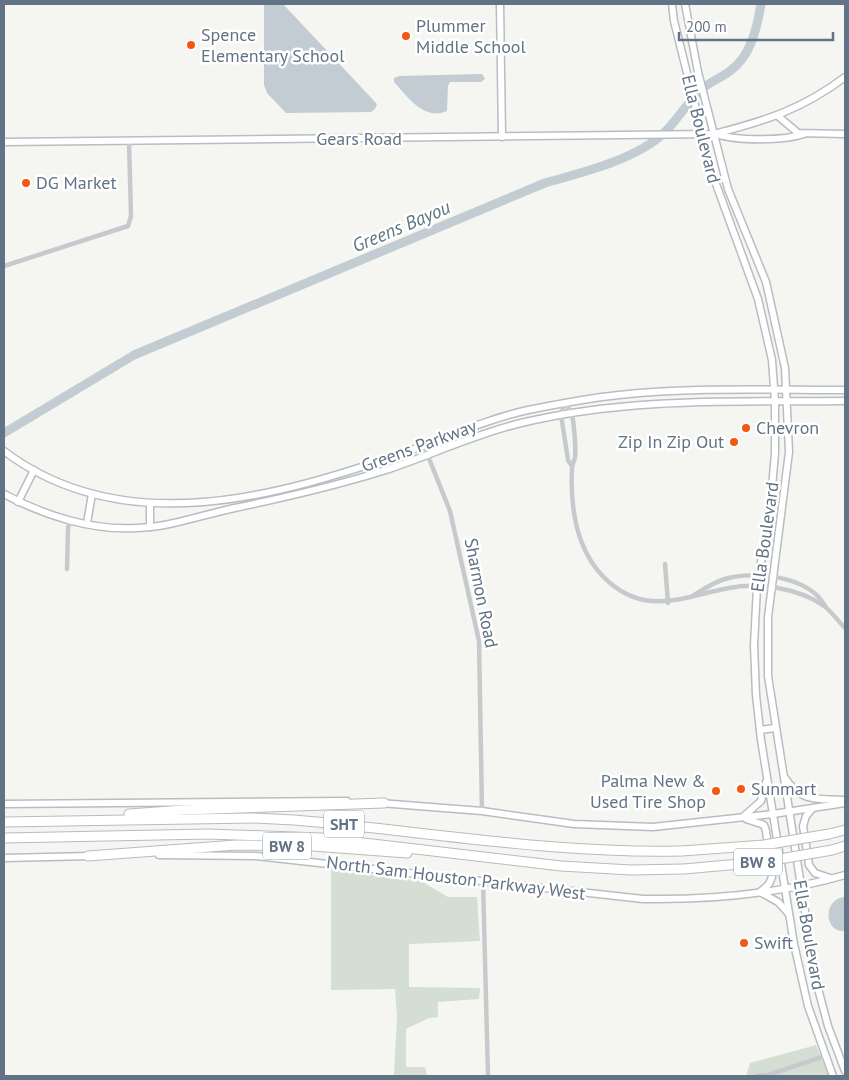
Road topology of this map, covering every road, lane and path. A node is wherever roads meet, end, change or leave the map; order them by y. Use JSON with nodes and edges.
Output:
{"nodes":[{"id":1,"x":500,"y":4,"type":"edge"},
{"id":2,"x":672,"y":4,"type":"edge"},
{"id":3,"x":685,"y":4,"type":"edge"},
{"id":4,"x":845,"y":77,"type":"edge"},
{"id":5,"x":778,"y":116,"type":"junction"},
{"id":6,"x":703,"y":134,"type":"junction"},
{"id":7,"x":714,"y":134,"type":"junction"},
{"id":8,"x":804,"y":134,"type":"junction"},
{"id":9,"x":845,"y":134,"type":"edge"},
{"id":10,"x":502,"y":137,"type":"junction"},
{"id":11,"x":129,"y":141,"type":"junction"},
{"id":12,"x":4,"y":142,"type":"edge"},
{"id":13,"x":728,"y":190,"type":"junction"},
{"id":14,"x":718,"y":193,"type":"junction"},
{"id":15,"x":755,"y":253,"type":"junction"},
{"id":16,"x":743,"y":258,"type":"junction"},
{"id":17,"x":4,"y":266,"type":"edge"},
{"id":18,"x":776,"y":320,"type":"junction"},
{"id":19,"x":764,"y":322,"type":"junction"},
{"id":20,"x":774,"y":390,"type":"junction"},
{"id":21,"x":788,"y":390,"type":"junction"},
{"id":22,"x":845,"y":390,"type":"edge"},
{"id":23,"x":705,"y":392,"type":"junction"},
{"id":24,"x":775,"y":401,"type":"junction"},
{"id":25,"x":845,"y":401,"type":"edge"},
{"id":26,"x":706,"y":402,"type":"junction"},
{"id":27,"x":788,"y":402,"type":"junction"},
{"id":28,"x":564,"y":404,"type":"junction"},
{"id":29,"x":572,"y":413,"type":"junction"},
{"id":30,"x":561,"y":415,"type":"junction"},
{"id":31,"x":497,"y":419,"type":"junction"},
{"id":32,"x":500,"y":429,"type":"junction"},
{"id":33,"x":424,"y":446,"type":"junction"},
{"id":34,"x":7,"y":454,"type":"edge"},
{"id":35,"x":428,"y":455,"type":"junction"},
{"id":36,"x":572,"y":466,"type":"junction"},
{"id":37,"x":34,"y":470,"type":"junction"},
{"id":38,"x":4,"y":494,"type":"edge"},
{"id":39,"x":92,"y":494,"type":"junction"},
{"id":40,"x":771,"y":499,"type":"junction"},
{"id":41,"x":784,"y":500,"type":"junction"},
{"id":42,"x":18,"y":502,"type":"junction"},
{"id":43,"x":150,"y":504,"type":"junction"},
{"id":44,"x":72,"y":520,"type":"junction"},
{"id":45,"x":87,"y":523,"type":"junction"},
{"id":46,"x":150,"y":526,"type":"junction"},
{"id":47,"x":665,"y":564,"type":"dead end"},
{"id":48,"x":67,"y":568,"type":"dead end"},
{"id":49,"x":759,"y":576,"type":"junction"},
{"id":50,"x":772,"y":577,"type":"junction"},
{"id":51,"x":757,"y":587,"type":"junction"},
{"id":52,"x":770,"y":588,"type":"junction"},
{"id":53,"x":691,"y":597,"type":"junction"},
{"id":54,"x":668,"y":603,"type":"junction"},
{"id":55,"x":825,"y":607,"type":"junction"},
{"id":56,"x":845,"y":628,"type":"edge"},
{"id":57,"x":755,"y":676,"type":"junction"},
{"id":58,"x":768,"y":676,"type":"junction"},
{"id":59,"x":775,"y":728,"type":"junction"},
{"id":60,"x":760,"y":730,"type":"junction"},
{"id":61,"x":766,"y":768,"type":"junction"},
{"id":62,"x":783,"y":774,"type":"junction"},
{"id":63,"x":845,"y":801,"type":"edge"},
{"id":64,"x":4,"y":804,"type":"edge"},
{"id":65,"x":384,"y":804,"type":"junction"},
{"id":66,"x":812,"y":809,"type":"junction"},
{"id":67,"x":482,"y":811,"type":"junction"},
{"id":68,"x":790,"y":812,"type":"junction"},
{"id":69,"x":773,"y":814,"type":"junction"},
{"id":70,"x":742,"y":818,"type":"junction"},
{"id":71,"x":47,"y":821,"type":"junction"},
{"id":72,"x":4,"y":822,"type":"edge"},
{"id":73,"x":845,"y":830,"type":"edge"},
{"id":74,"x":4,"y":838,"type":"edge"},
{"id":75,"x":845,"y":846,"type":"edge"},
{"id":76,"x":88,"y":856,"type":"junction"},
{"id":77,"x":487,"y":856,"type":"junction"},
{"id":78,"x":4,"y":858,"type":"edge"},
{"id":79,"x":845,"y":875,"type":"edge"},
{"id":80,"x":832,"y":878,"type":"junction"},
{"id":81,"x":483,"y":882,"type":"junction"},
{"id":82,"x":801,"y":886,"type":"junction"},
{"id":83,"x":786,"y":889,"type":"junction"},
{"id":84,"x":760,"y":892,"type":"junction"},
{"id":85,"x":790,"y":916,"type":"junction"},
{"id":86,"x":837,"y":1051,"type":"junction"},
{"id":87,"x":825,"y":1056,"type":"junction"},
{"id":88,"x":845,"y":1071,"type":"edge"},
{"id":89,"x":488,"y":1076,"type":"edge"},
{"id":90,"x":756,"y":1076,"type":"edge"},
{"id":91,"x":833,"y":1076,"type":"edge"}],
"edges":[{"from":1,"to":10,"type":"main road"},
{"from":2,"to":6,"type":"main road","name":"Ella Boulevard"},
{"from":3,"to":7,"type":"main road","name":"Ella Boulevard"},
{"from":4,"to":5,"type":"main road","name":"Gears Road"},
{"from":5,"to":7,"type":"main road","name":"Gears Road"},
{"from":5,"to":8,"type":"main road"},
{"from":6,"to":7,"type":"main road","name":"Gears Road"},
{"from":6,"to":10,"type":"main road","name":"Gears Road"},
{"from":6,"to":14,"type":"main road","name":"Ella Boulevard"},
{"from":7,"to":8,"type":"main road","name":"Gears Road"},
{"from":7,"to":13,"type":"main road","name":"Ella Boulevard"},
{"from":8,"to":9,"type":"main road","name":"Gears Road"},
{"from":10,"to":11,"type":"main road","name":"Gears Road"},
{"from":11,"to":12,"type":"main road","name":"Gears Road"},
{"from":11,"to":17,"type":"street"},
{"from":13,"to":14,"type":"main road"},
{"from":13,"to":15,"type":"main road","name":"Ella Boulevard"},
{"from":14,"to":16,"type":"main road","name":"Ella Boulevard"},
{"from":15,"to":16,"type":"main road"},
{"from":15,"to":18,"type":"main road","name":"Ella Boulevard"},
{"from":16,"to":19,"type":"main road","name":"Ella Boulevard"},
{"from":18,"to":19,"type":"main road"},
{"from":18,"to":21,"type":"main road","name":"Ella Boulevard"},
{"from":19,"to":20,"type":"main road","name":"Ella Boulevard"},
{"from":20,"to":21,"type":"main road","name":"Greens Parkway"},
{"from":20,"to":23,"type":"main road","name":"Greens Parkway"},
{"from":20,"to":24,"type":"main road","name":"Ella Boulevard"},
{"from":21,"to":22,"type":"main road","name":"Greens Parkway"},
{"from":21,"to":27,"type":"main road","name":"Ella Boulevard"},
{"from":23,"to":26,"type":"main road"},
{"from":23,"to":28,"type":"main road","name":"Greens Parkway"},
{"from":24,"to":26,"type":"main road","name":"Greens Parkway"},
{"from":24,"to":27,"type":"main road","name":"Greens Parkway"},
{"from":24,"to":40,"type":"main road","name":"Ella Boulevard"},
{"from":25,"to":27,"type":"main road","name":"Greens Parkway"},
{"from":26,"to":29,"type":"main road","name":"Greens Parkway"},
{"from":27,"to":41,"type":"main road","name":"Ella Boulevard"},
{"from":28,"to":29,"type":"street"},
{"from":28,"to":30,"type":"street"},
{"from":28,"to":31,"type":"main road","name":"Greens Parkway"},
{"from":29,"to":30,"type":"main road","name":"Greens Parkway"},
{"from":29,"to":36,"type":"street"},
{"from":30,"to":32,"type":"main road","name":"Greens Parkway"},
{"from":30,"to":36,"type":"street"},
{"from":31,"to":32,"type":"main road"},
{"from":31,"to":33,"type":"main road","name":"Greens Parkway"},
{"from":32,"to":35,"type":"main road","name":"Greens Parkway"},
{"from":33,"to":35,"type":"street","name":"Sharmon Road"},
{"from":33,"to":43,"type":"main road","name":"Greens Parkway"},
{"from":34,"to":37,"type":"main road","name":"Greens Parkway"},
{"from":35,"to":46,"type":"main road","name":"Greens Parkway"},
{"from":35,"to":67,"type":"street","name":"Sharmon Road"},
{"from":36,"to":54,"type":"street"},
{"from":37,"to":39,"type":"main road","name":"Greens Parkway"},
{"from":37,"to":42,"type":"main road"},
{"from":38,"to":42,"type":"main road","name":"Greens Parkway"},
{"from":39,"to":43,"type":"main road","name":"Greens Parkway"},
{"from":39,"to":45,"type":"main road"},
{"from":40,"to":41,"type":"main road"},
{"from":40,"to":49,"type":"main road","name":"Ella Boulevard"},
{"from":41,"to":50,"type":"main road","name":"Ella Boulevard"},
{"from":42,"to":44,"type":"main road","name":"Greens Parkway"},
{"from":43,"to":46,"type":"main road"},
{"from":44,"to":45,"type":"main road","name":"Greens Parkway"},
{"from":44,"to":48,"type":"street"},
{"from":45,"to":46,"type":"main road","name":"Greens Parkway"},
{"from":47,"to":54,"type":"street"},
{"from":49,"to":50,"type":"street"},
{"from":49,"to":51,"type":"main road","name":"Ella Boulevard"},
{"from":49,"to":53,"type":"street"},
{"from":50,"to":52,"type":"main road","name":"Ella Boulevard"},
{"from":50,"to":55,"type":"street"},
{"from":51,"to":52,"type":"street"},
{"from":51,"to":53,"type":"street"},
{"from":51,"to":57,"type":"main road","name":"Ella Boulevard"},
{"from":52,"to":55,"type":"street"},
{"from":52,"to":58,"type":"main road","name":"Ella Boulevard"},
{"from":53,"to":54,"type":"street"},
{"from":55,"to":56,"type":"street"},
{"from":57,"to":58,"type":"main road"},
{"from":57,"to":60,"type":"main road","name":"Ella Boulevard"},
{"from":58,"to":59,"type":"main road","name":"Ella Boulevard"},
{"from":59,"to":60,"type":"main road"},
{"from":59,"to":62,"type":"main road","name":"Ella Boulevard"},
{"from":60,"to":61,"type":"main road","name":"Ella Boulevard"},
{"from":61,"to":69,"type":"main road","name":"Ella Boulevard"},
{"from":61,"to":70,"type":"main road"},
{"from":62,"to":63,"type":"main road"},
{"from":62,"to":68,"type":"main road","name":"Ella Boulevard"},
{"from":63,"to":66,"type":"main road"},
{"from":64,"to":65,"type":"main road"},
{"from":65,"to":67,"type":"main road"},
{"from":65,"to":71,"type":"highway"},
{"from":66,"to":68,"type":"main road"},
{"from":66,"to":80,"type":"main road"},
{"from":67,"to":70,"type":"main road"},
{"from":68,"to":69,"type":"main road"},
{"from":68,"to":82,"type":"main road","name":"Ella Boulevard"},
{"from":69,"to":70,"type":"main road"},
{"from":69,"to":83,"type":"main road","name":"Ella Boulevard"},
{"from":70,"to":84,"type":"main road"},
{"from":71,"to":72,"type":"highway","number":"SHT"},
{"from":71,"to":73,"type":"highway","number":"SHT","bridge":true},
{"from":74,"to":77,"type":"highway","number":"SHT"},
{"from":75,"to":77,"type":"highway","name":"North Sam Houston Parkway West","number":"BW 8","bridge":true},
{"from":76,"to":77,"type":"highway","number":"BW 8"},
{"from":76,"to":78,"type":"main road","name":"North Sam Houston Parkway West","number":"BW 8"},
{"from":76,"to":81,"type":"main road","name":"North Sam Houston Parkway West"},
{"from":79,"to":80,"type":"main road","name":"North Sam Houston Parkway West"},
{"from":80,"to":82,"type":"main road","name":"North Sam Houston Parkway West"},
{"from":81,"to":84,"type":"main road","name":"North Sam Houston Parkway West"},
{"from":81,"to":89,"type":"street"},
{"from":82,"to":83,"type":"main road","name":"North Sam Houston Parkway West"},
{"from":82,"to":86,"type":"main road","name":"Ella Boulevard"},
{"from":83,"to":84,"type":"main road","name":"North Sam Houston Parkway West"},
{"from":83,"to":85,"type":"main road","name":"Ella Boulevard"},
{"from":84,"to":85,"type":"main road"},
{"from":85,"to":87,"type":"main road","name":"Ella Boulevard"},
{"from":86,"to":87,"type":"main road"},
{"from":86,"to":88,"type":"main road","name":"Ella Boulevard"},
{"from":87,"to":90,"type":"street"},
{"from":87,"to":91,"type":"main road","name":"Ella Boulevard"}]}
